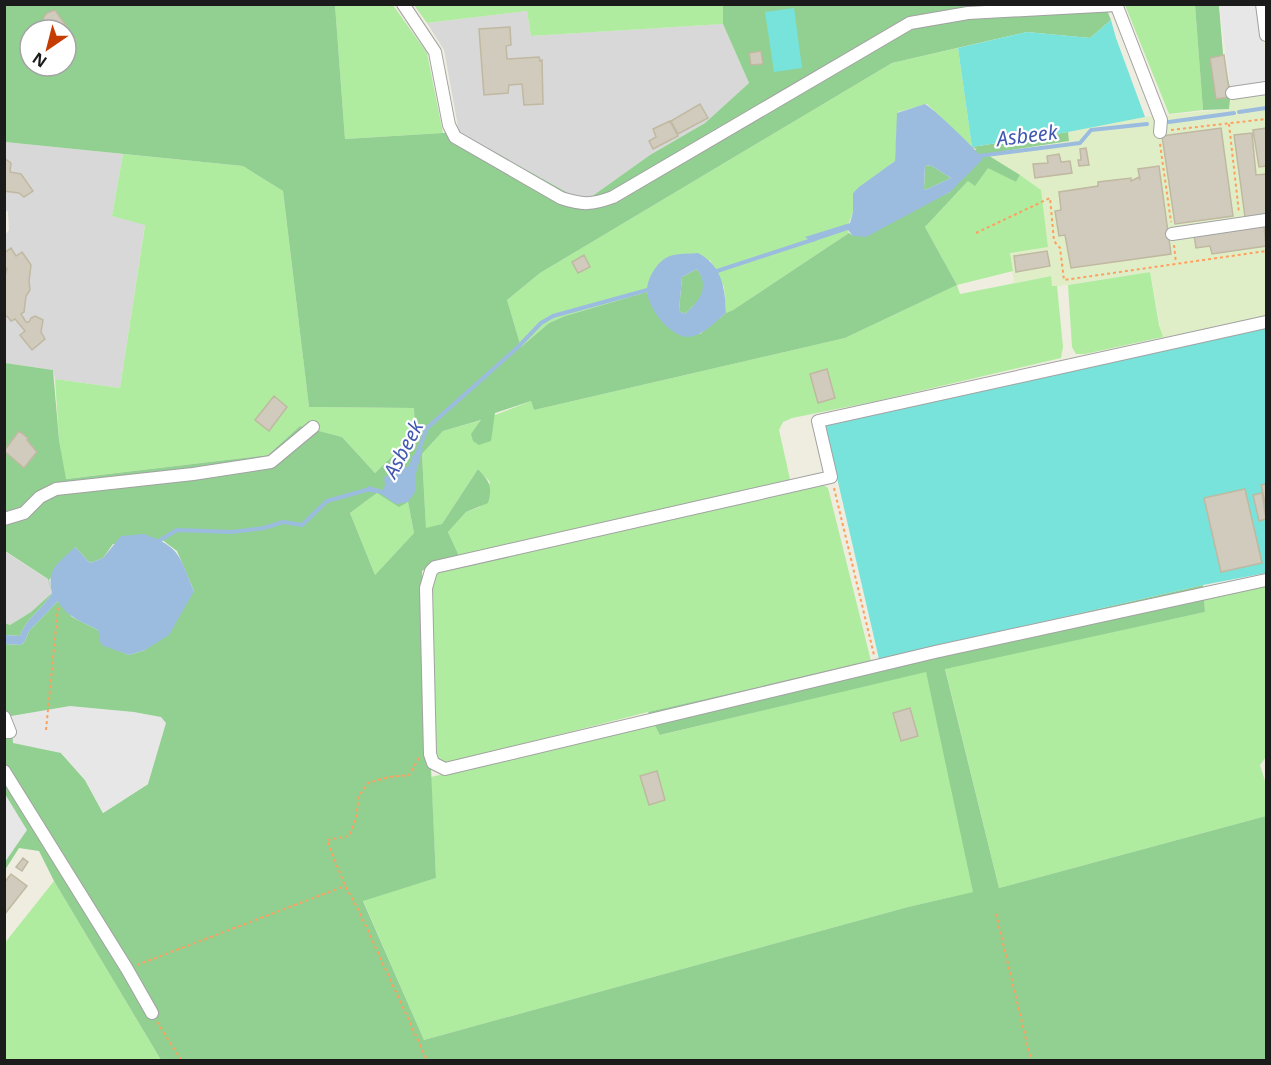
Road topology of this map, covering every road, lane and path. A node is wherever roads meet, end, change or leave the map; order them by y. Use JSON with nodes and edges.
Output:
{"nodes":[{"id":1,"x":403,"y":4,"type":"edge"},
{"id":2,"x":1262,"y":4,"type":"edge"},
{"id":3,"x":1116,"y":5,"type":"edge"},
{"id":4,"x":968,"y":9,"type":"edge"},
{"id":5,"x":1266,"y":35,"type":"edge"},
{"id":6,"x":1266,"y":88,"type":"edge"},
{"id":7,"x":1232,"y":93,"type":"dead end"},
{"id":8,"x":1266,"y":119,"type":"edge"},
{"id":9,"x":1229,"y":124,"type":"junction"},
{"id":10,"x":1160,"y":132,"type":"junction"},
{"id":11,"x":1266,"y":220,"type":"edge"},
{"id":12,"x":1240,"y":224,"type":"junction"},
{"id":13,"x":976,"y":233,"type":"dead end"},
{"id":14,"x":1172,"y":234,"type":"junction"},
{"id":15,"x":1266,"y":251,"type":"edge"},
{"id":16,"x":1176,"y":264,"type":"junction"},
{"id":17,"x":1266,"y":322,"type":"edge"},
{"id":18,"x":313,"y":427,"type":"dead end"},
{"id":19,"x":831,"y":477,"type":"junction"},
{"id":20,"x":4,"y":519,"type":"edge"},
{"id":21,"x":1266,"y":580,"type":"edge"},
{"id":22,"x":58,"y":607,"type":"dead end"},
{"id":23,"x":877,"y":666,"type":"junction"},
{"id":24,"x":4,"y":717,"type":"edge"},
{"id":25,"x":46,"y":730,"type":"dead end"},
{"id":26,"x":4,"y":732,"type":"edge"},
{"id":27,"x":419,"y":758,"type":"dead end"},
{"id":28,"x":4,"y":771,"type":"edge"},
{"id":29,"x":345,"y":886,"type":"junction"},
{"id":30,"x":996,"y":914,"type":"dead end"},
{"id":31,"x":127,"y":969,"type":"junction"},
{"id":32,"x":152,"y":1013,"type":"joint"},
{"id":33,"x":181,"y":1060,"type":"edge"},
{"id":34,"x":428,"y":1060,"type":"edge"},
{"id":35,"x":1031,"y":1060,"type":"edge"}],
"edges":[{"from":1,"to":4,"type":"street"},
{"from":2,"to":5,"type":"street"},
{"from":3,"to":4,"type":"street"},
{"from":3,"to":10,"type":"street"},
{"from":6,"to":7,"type":"street"},
{"from":8,"to":9,"type":"path"},
{"from":9,"to":10,"type":"path"},
{"from":9,"to":12,"type":"path"},
{"from":10,"to":14,"type":"path"},
{"from":11,"to":12,"type":"street"},
{"from":12,"to":14,"type":"street"},
{"from":13,"to":16,"type":"path"},
{"from":14,"to":16,"type":"path"},
{"from":15,"to":16,"type":"path"},
{"from":17,"to":19,"type":"street"},
{"from":18,"to":20,"type":"street"},
{"from":19,"to":23,"type":"path"},
{"from":19,"to":23,"type":"street"},
{"from":21,"to":23,"type":"street"},
{"from":22,"to":25,"type":"path"},
{"from":24,"to":26,"type":"street"},
{"from":27,"to":29,"type":"path"},
{"from":28,"to":31,"type":"street"},
{"from":29,"to":31,"type":"path"},
{"from":29,"to":34,"type":"path"},
{"from":30,"to":35,"type":"path"},
{"from":31,"to":32,"type":"street"},
{"from":32,"to":33,"type":"path"}]}
